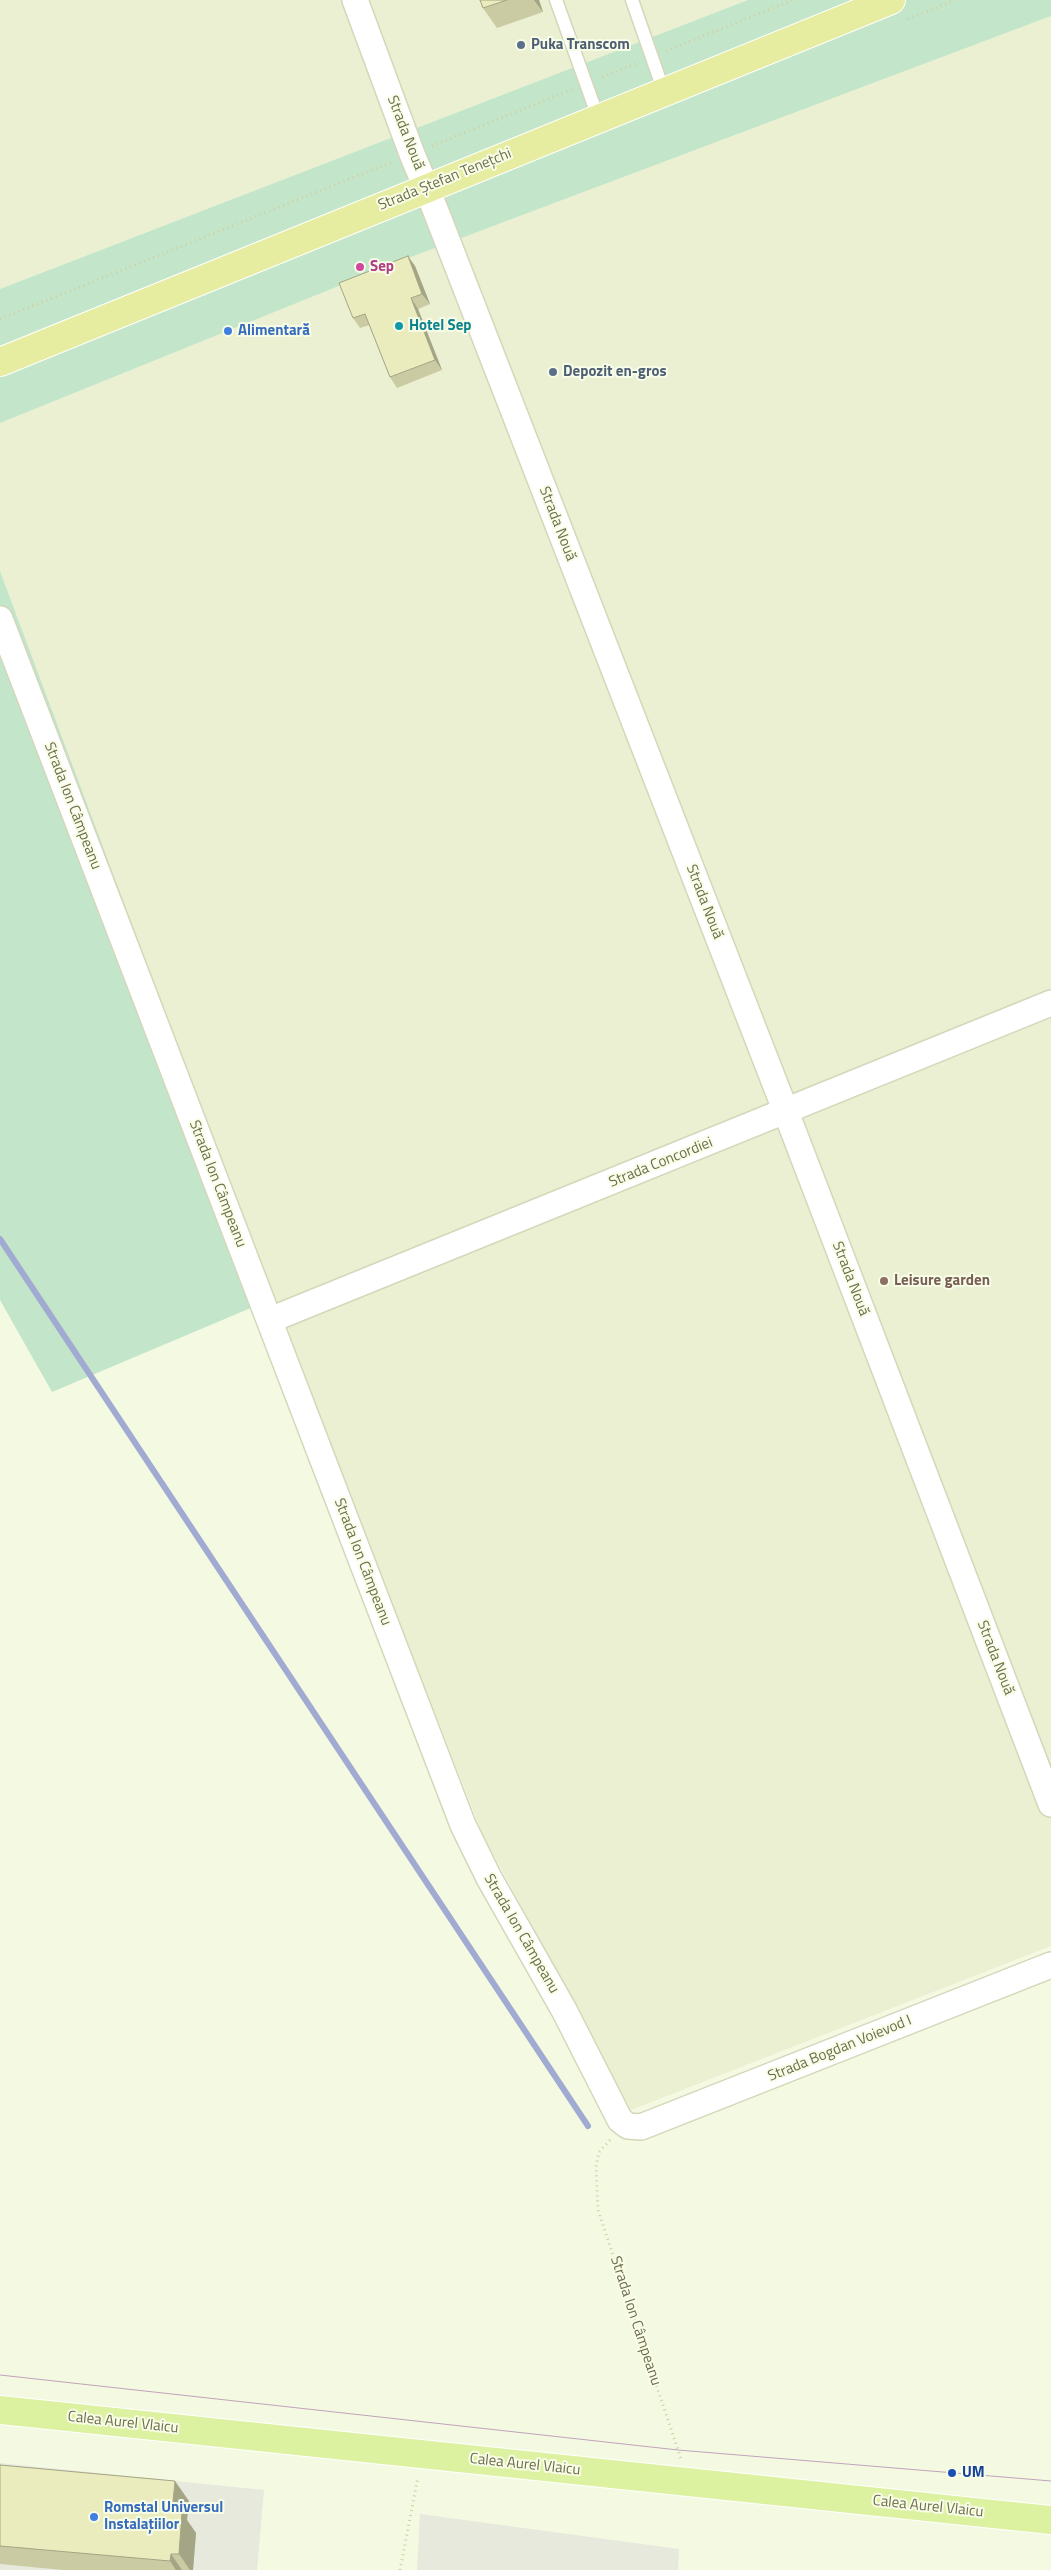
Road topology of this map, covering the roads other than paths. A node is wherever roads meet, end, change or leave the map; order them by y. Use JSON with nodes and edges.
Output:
{"nodes":[{"id":1,"x":355,"y":0,"type":"edge"},
{"id":2,"x":556,"y":0,"type":"edge"},
{"id":3,"x":632,"y":0,"type":"edge"},
{"id":4,"x":891,"y":0,"type":"edge"},
{"id":5,"x":664,"y":92,"type":"junction"},
{"id":6,"x":598,"y":117,"type":"junction"},
{"id":7,"x":426,"y":187,"type":"junction"},
{"id":8,"x":0,"y":362,"type":"edge"},
{"id":9,"x":0,"y":619,"type":"edge"},
{"id":10,"x":1051,"y":1003,"type":"edge"},
{"id":11,"x":786,"y":1112,"type":"junction"},
{"id":12,"x":270,"y":1320,"type":"junction"},
{"id":13,"x":1051,"y":1804,"type":"edge"},
{"id":14,"x":1051,"y":1965,"type":"edge"},
{"id":15,"x":628,"y":2126,"type":"joint"},
{"id":16,"x":0,"y":2410,"type":"edge"},
{"id":17,"x":1051,"y":2520,"type":"edge"}],
"edges":[{"from":1,"to":7,"type":"street","name":"Strada Nouă"},
{"from":2,"to":6,"type":"lane"},
{"from":3,"to":5,"type":"lane"},
{"from":4,"to":5,"type":"highway","name":"Strada Ștefan Tenețchi"},
{"from":5,"to":6,"type":"highway","name":"Strada Ștefan Tenețchi"},
{"from":6,"to":7,"type":"highway","name":"Strada Ștefan Tenețchi"},
{"from":7,"to":8,"type":"highway","name":"Strada Ștefan Tenețchi"},
{"from":7,"to":11,"type":"street","name":"Strada Nouă"},
{"from":9,"to":12,"type":"street","name":"Strada Ion Câmpeanu"},
{"from":10,"to":11,"type":"street","name":"Strada Concordiei"},
{"from":11,"to":12,"type":"street","name":"Strada Concordiei"},
{"from":11,"to":13,"type":"street","name":"Strada Nouă"},
{"from":12,"to":15,"type":"street","name":"Strada Ion Câmpeanu"},
{"from":14,"to":15,"type":"street","name":"Strada Bogdan Voievod I"},
{"from":16,"to":17,"type":"main road","name":"Calea Aurel Vlaicu"}]}
